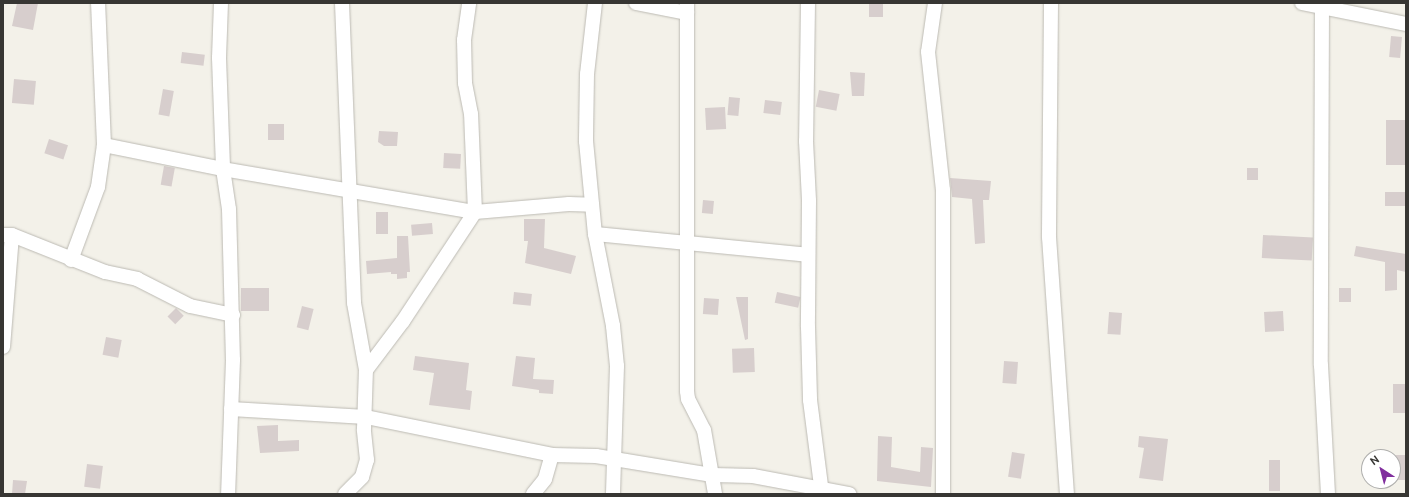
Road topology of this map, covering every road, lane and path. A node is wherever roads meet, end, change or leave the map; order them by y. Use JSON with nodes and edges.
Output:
{"nodes":[{"id":1,"x":98,"y":3,"type":"edge"},
{"id":2,"x":221,"y":3,"type":"edge"},
{"id":3,"x":342,"y":3,"type":"edge"},
{"id":4,"x":469,"y":3,"type":"edge"},
{"id":5,"x":595,"y":3,"type":"edge"},
{"id":6,"x":636,"y":3,"type":"edge"},
{"id":7,"x":808,"y":3,"type":"edge"},
{"id":8,"x":935,"y":3,"type":"edge"},
{"id":9,"x":1051,"y":3,"type":"edge"},
{"id":10,"x":1302,"y":3,"type":"edge"},
{"id":11,"x":1322,"y":5,"type":"edge"},
{"id":12,"x":687,"y":8,"type":"edge"},
{"id":13,"x":1406,"y":24,"type":"edge"},
{"id":14,"x":104,"y":145,"type":"junction"},
{"id":15,"x":223,"y":169,"type":"junction"},
{"id":16,"x":349,"y":189,"type":"junction"},
{"id":17,"x":592,"y":205,"type":"junction"},
{"id":18,"x":475,"y":212,"type":"junction"},
{"id":19,"x":595,"y":234,"type":"junction"},
{"id":20,"x":8,"y":235,"type":"edge"},
{"id":21,"x":686,"y":244,"type":"junction"},
{"id":22,"x":808,"y":255,"type":"junction"},
{"id":23,"x":71,"y":260,"type":"junction"},
{"id":24,"x":232,"y":315,"type":"junction"},
{"id":25,"x":3,"y":347,"type":"edge"},
{"id":26,"x":366,"y":370,"type":"junction"},
{"id":27,"x":231,"y":409,"type":"junction"},
{"id":28,"x":366,"y":418,"type":"junction"},
{"id":29,"x":552,"y":455,"type":"junction"},
{"id":30,"x":615,"y":460,"type":"junction"},
{"id":31,"x":712,"y":475,"type":"junction"},
{"id":32,"x":822,"y":492,"type":"edge"},
{"id":33,"x":228,"y":494,"type":"edge"},
{"id":34,"x":345,"y":494,"type":"edge"},
{"id":35,"x":533,"y":494,"type":"edge"},
{"id":36,"x":613,"y":494,"type":"edge"},
{"id":37,"x":715,"y":494,"type":"edge"},
{"id":38,"x":849,"y":494,"type":"edge"},
{"id":39,"x":943,"y":494,"type":"edge"},
{"id":40,"x":1067,"y":494,"type":"edge"},
{"id":41,"x":1328,"y":494,"type":"edge"}],
"edges":[{"from":1,"to":14,"type":"street"},
{"from":2,"to":15,"type":"street"},
{"from":3,"to":16,"type":"street"},
{"from":4,"to":18,"type":"street"},
{"from":5,"to":17,"type":"street"},
{"from":6,"to":12,"type":"street"},
{"from":7,"to":22,"type":"street"},
{"from":8,"to":39,"type":"street"},
{"from":9,"to":40,"type":"street"},
{"from":10,"to":11,"type":"street"},
{"from":11,"to":13,"type":"street"},
{"from":11,"to":41,"type":"street"},
{"from":12,"to":21,"type":"street"},
{"from":14,"to":15,"type":"street"},
{"from":14,"to":23,"type":"street"},
{"from":15,"to":16,"type":"street"},
{"from":15,"to":24,"type":"street"},
{"from":16,"to":18,"type":"street"},
{"from":16,"to":26,"type":"street"},
{"from":17,"to":18,"type":"street"},
{"from":17,"to":19,"type":"street"},
{"from":18,"to":26,"type":"street"},
{"from":19,"to":21,"type":"street"},
{"from":19,"to":30,"type":"street"},
{"from":20,"to":23,"type":"street"},
{"from":20,"to":25,"type":"street"},
{"from":21,"to":22,"type":"street"},
{"from":21,"to":31,"type":"street"},
{"from":22,"to":32,"type":"street"},
{"from":23,"to":24,"type":"street"},
{"from":24,"to":27,"type":"street"},
{"from":26,"to":28,"type":"street"},
{"from":27,"to":28,"type":"street"},
{"from":27,"to":33,"type":"street"},
{"from":28,"to":29,"type":"street"},
{"from":28,"to":34,"type":"street"},
{"from":29,"to":30,"type":"street"},
{"from":29,"to":35,"type":"street"},
{"from":30,"to":31,"type":"street"},
{"from":30,"to":36,"type":"street"},
{"from":31,"to":32,"type":"street"},
{"from":31,"to":37,"type":"street"},
{"from":32,"to":38,"type":"street"}]}
